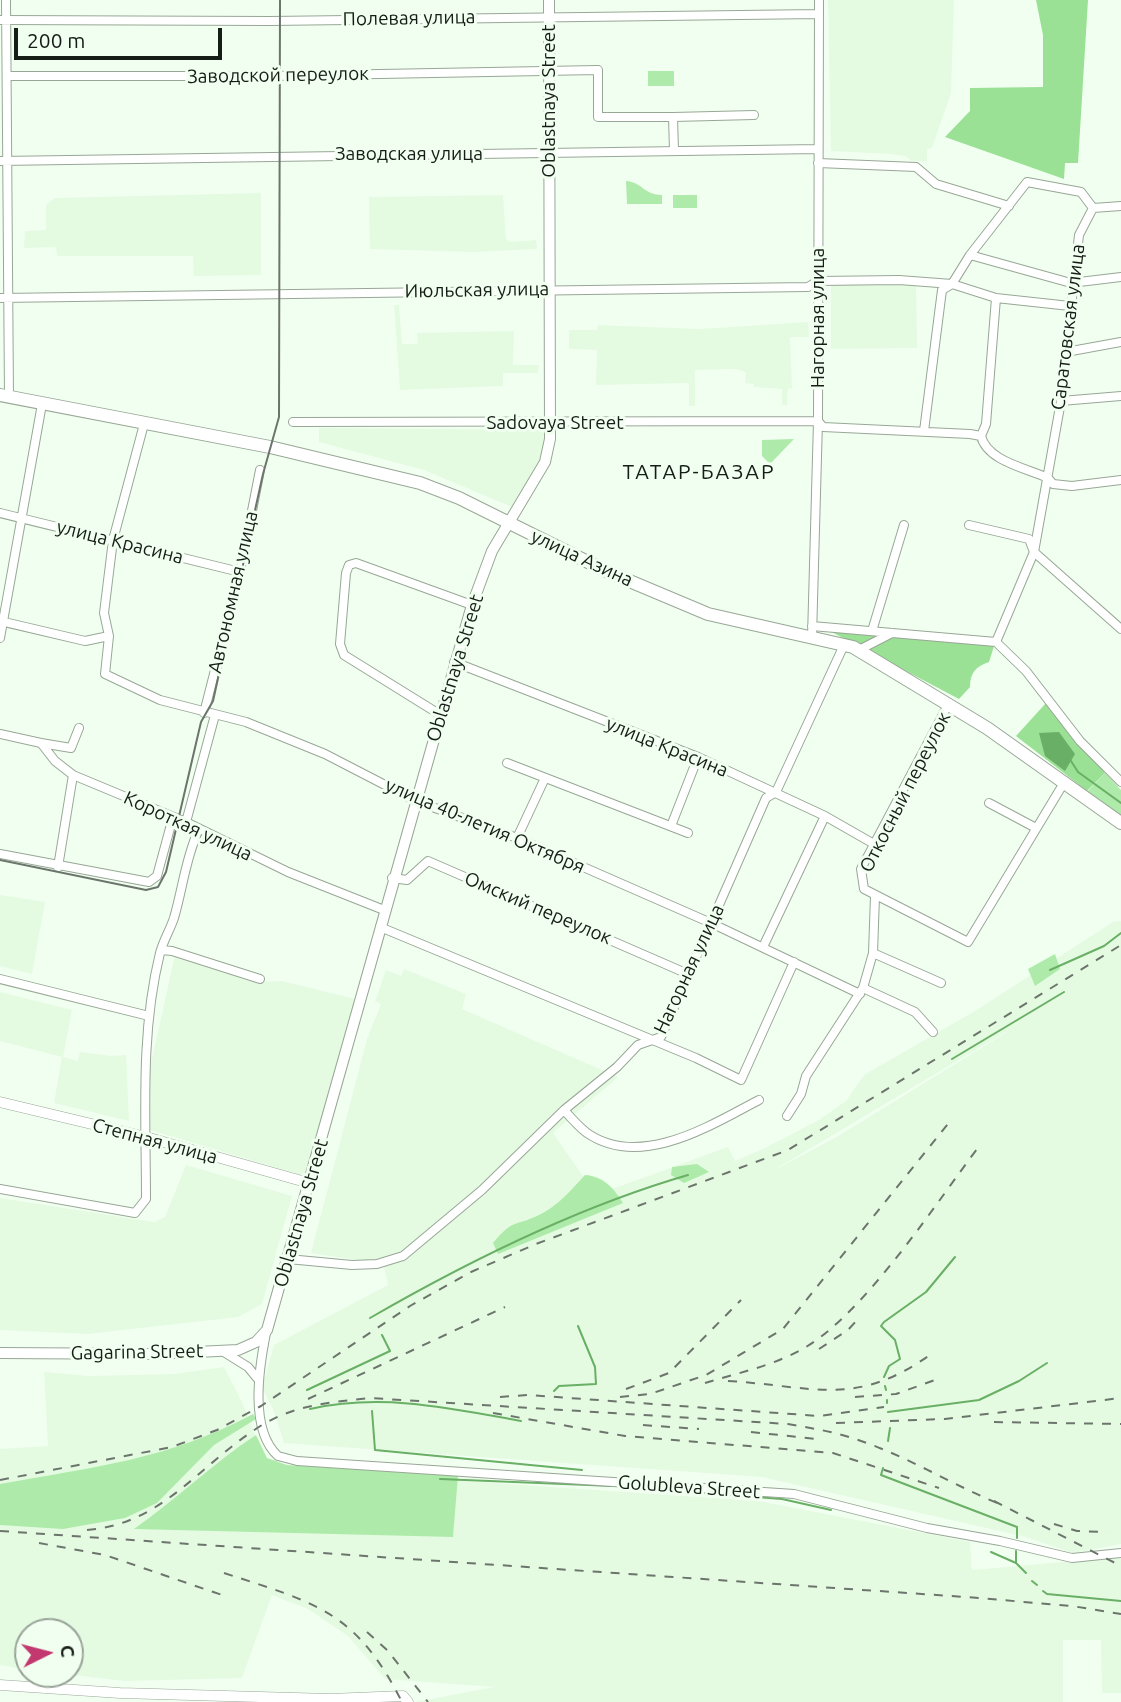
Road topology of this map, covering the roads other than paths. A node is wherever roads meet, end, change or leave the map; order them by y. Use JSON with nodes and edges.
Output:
{"nodes":[{"id":1,"x":6,"y":0,"type":"edge"},
{"id":2,"x":549,"y":0,"type":"edge"},
{"id":3,"x":819,"y":0,"type":"edge"},
{"id":4,"x":818,"y":14,"type":"junction"},
{"id":5,"x":549,"y":16,"type":"junction"},
{"id":6,"x":3,"y":20,"type":"edge"},
{"id":7,"x":549,"y":71,"type":"junction"},
{"id":8,"x":7,"y":76,"type":"junction"},
{"id":9,"x":754,"y":115,"type":"dead end"},
{"id":10,"x":673,"y":117,"type":"junction"},
{"id":11,"x":818,"y":149,"type":"junction"},
{"id":12,"x":674,"y":151,"type":"junction"},
{"id":13,"x":549,"y":153,"type":"junction"},
{"id":14,"x":4,"y":161,"type":"edge"},
{"id":15,"x":818,"y":163,"type":"junction"},
{"id":16,"x":1009,"y":206,"type":"junction"},
{"id":17,"x":1121,"y":206,"type":"edge"},
{"id":18,"x":1093,"y":208,"type":"junction"},
{"id":19,"x":970,"y":255,"type":"junction"},
{"id":20,"x":1121,"y":277,"type":"edge"},
{"id":21,"x":818,"y":281,"type":"junction"},
{"id":22,"x":1072,"y":283,"type":"junction"},
{"id":23,"x":952,"y":284,"type":"junction"},
{"id":24,"x":548,"y":288,"type":"junction"},
{"id":25,"x":4,"y":298,"type":"edge"},
{"id":26,"x":996,"y":298,"type":"junction"},
{"id":27,"x":1070,"y":306,"type":"junction"},
{"id":28,"x":1121,"y":342,"type":"edge"},
{"id":29,"x":1066,"y":352,"type":"junction"},
{"id":30,"x":5,"y":396,"type":"edge"},
{"id":31,"x":1121,"y":396,"type":"edge"},
{"id":32,"x":1061,"y":401,"type":"junction"},
{"id":33,"x":42,"y":404,"type":"junction"},
{"id":34,"x":818,"y":421,"type":"junction"},
{"id":35,"x":293,"y":422,"type":"dead end"},
{"id":36,"x":144,"y":424,"type":"junction"},
{"id":37,"x":550,"y":424,"type":"junction"},
{"id":38,"x":924,"y":431,"type":"junction"},
{"id":39,"x":981,"y":436,"type":"junction"},
{"id":40,"x":260,"y":470,"type":"dead end"},
{"id":41,"x":1048,"y":478,"type":"junction"},
{"id":42,"x":1121,"y":481,"type":"edge"},
{"id":43,"x":0,"y":513,"type":"edge"},
{"id":44,"x":23,"y":518,"type":"junction"},
{"id":45,"x":509,"y":524,"type":"junction"},
{"id":46,"x":904,"y":525,"type":"dead end"},
{"id":47,"x":969,"y":525,"type":"dead end"},
{"id":48,"x":113,"y":540,"type":"junction"},
{"id":49,"x":1034,"y":552,"type":"junction"},
{"id":50,"x":240,"y":572,"type":"junction"},
{"id":51,"x":472,"y":605,"type":"junction"},
{"id":52,"x":2,"y":621,"type":"edge"},
{"id":53,"x":1121,"y":629,"type":"edge"},
{"id":54,"x":812,"y":631,"type":"junction"},
{"id":55,"x":872,"y":631,"type":"junction"},
{"id":56,"x":892,"y":633,"type":"junction"},
{"id":57,"x":109,"y":636,"type":"junction"},
{"id":58,"x":0,"y":638,"type":"edge"},
{"id":59,"x":996,"y":642,"type":"junction"},
{"id":60,"x":844,"y":645,"type":"junction"},
{"id":61,"x":859,"y":650,"type":"junction"},
{"id":62,"x":454,"y":662,"type":"junction"},
{"id":63,"x":949,"y":703,"type":"junction"},
{"id":64,"x":204,"y":713,"type":"junction"},
{"id":65,"x":439,"y":714,"type":"junction"},
{"id":66,"x":215,"y":715,"type":"junction"},
{"id":67,"x":79,"y":728,"type":"dead end"},
{"id":68,"x":0,"y":734,"type":"edge"},
{"id":69,"x":41,"y":743,"type":"junction"},
{"id":70,"x":698,"y":757,"type":"junction"},
{"id":71,"x":507,"y":763,"type":"dead end"},
{"id":72,"x":73,"y":775,"type":"junction"},
{"id":73,"x":545,"y":778,"type":"junction"},
{"id":74,"x":1065,"y":781,"type":"junction"},
{"id":75,"x":1121,"y":782,"type":"edge"},
{"id":76,"x":776,"y":792,"type":"junction"},
{"id":77,"x":416,"y":801,"type":"junction"},
{"id":78,"x":989,"y":803,"type":"dead end"},
{"id":79,"x":825,"y":816,"type":"junction"},
{"id":80,"x":173,"y":817,"type":"junction"},
{"id":81,"x":186,"y":822,"type":"junction"},
{"id":82,"x":1121,"y":823,"type":"edge"},
{"id":83,"x":671,"y":826,"type":"junction"},
{"id":84,"x":1036,"y":828,"type":"junction"},
{"id":85,"x":198,"y":831,"type":"junction"},
{"id":86,"x":688,"y":833,"type":"dead end"},
{"id":87,"x":517,"y":838,"type":"junction"},
{"id":88,"x":874,"y":844,"type":"junction"},
{"id":89,"x":0,"y":854,"type":"edge"},
{"id":90,"x":58,"y":867,"type":"junction"},
{"id":91,"x":392,"y":878,"type":"junction"},
{"id":92,"x":875,"y":896,"type":"junction"},
{"id":93,"x":384,"y":910,"type":"junction"},
{"id":94,"x":711,"y":923,"type":"junction"},
{"id":95,"x":380,"y":927,"type":"junction"},
{"id":96,"x":762,"y":947,"type":"junction"},
{"id":97,"x":161,"y":950,"type":"junction"},
{"id":98,"x":873,"y":953,"type":"junction"},
{"id":99,"x":794,"y":962,"type":"junction"},
{"id":100,"x":688,"y":974,"type":"junction"},
{"id":101,"x":0,"y":979,"type":"edge"},
{"id":102,"x":260,"y":979,"type":"dead end"},
{"id":103,"x":941,"y":983,"type":"dead end"},
{"id":104,"x":862,"y":991,"type":"junction"},
{"id":105,"x":149,"y":1016,"type":"junction"},
{"id":106,"x":933,"y":1032,"type":"dead end"},
{"id":107,"x":653,"y":1042,"type":"junction"},
{"id":108,"x":759,"y":1100,"type":"dead end"},
{"id":109,"x":0,"y":1102,"type":"edge"},
{"id":110,"x":564,"y":1110,"type":"junction"},
{"id":111,"x":787,"y":1116,"type":"dead end"},
{"id":112,"x":146,"y":1137,"type":"junction"},
{"id":113,"x":309,"y":1183,"type":"junction"},
{"id":114,"x":0,"y":1189,"type":"edge"},
{"id":115,"x":288,"y":1259,"type":"junction"},
{"id":116,"x":267,"y":1330,"type":"junction"},
{"id":117,"x":221,"y":1351,"type":"junction"},
{"id":118,"x":0,"y":1353,"type":"edge"},
{"id":119,"x":257,"y":1378,"type":"junction"},
{"id":120,"x":1121,"y":1553,"type":"edge"},
{"id":121,"x":0,"y":1685,"type":"edge"},
{"id":122,"x":408,"y":1702,"type":"edge"}],
"edges":[{"from":1,"to":6,"type":"street"},
{"from":2,"to":5,"type":"main road","name":"Oblastnaya Street"},
{"from":3,"to":4,"type":"street","name":"Нагорная улица"},
{"from":4,"to":5,"type":"street","name":"Полевая улица"},
{"from":4,"to":11,"type":"street","name":"Нагорная улица"},
{"from":5,"to":6,"type":"street","name":"Полевая улица"},
{"from":5,"to":7,"type":"main road","name":"Oblastnaya Street"},
{"from":6,"to":8,"type":"street"},
{"from":7,"to":8,"type":"street","name":"Заводской переулок"},
{"from":7,"to":10,"type":"street","name":"Заводской переулок"},
{"from":7,"to":13,"type":"main road","name":"Oblastnaya Street"},
{"from":8,"to":14,"type":"street"},
{"from":9,"to":10,"type":"street"},
{"from":10,"to":12,"type":"street"},
{"from":11,"to":12,"type":"street","name":"Заводская улица"},
{"from":11,"to":15,"type":"street","name":"Нагорная улица"},
{"from":12,"to":13,"type":"street","name":"Заводская улица"},
{"from":13,"to":14,"type":"street","name":"Заводская улица"},
{"from":13,"to":24,"type":"main road","name":"Oblastnaya Street"},
{"from":14,"to":25,"type":"street"},
{"from":15,"to":16,"type":"street"},
{"from":15,"to":21,"type":"street","name":"Нагорная улица"},
{"from":16,"to":18,"type":"street"},
{"from":16,"to":19,"type":"street"},
{"from":17,"to":18,"type":"street"},
{"from":18,"to":22,"type":"street","name":"Саратовская улица"},
{"from":19,"to":22,"type":"street"},
{"from":19,"to":23,"type":"street"},
{"from":20,"to":22,"type":"street"},
{"from":21,"to":23,"type":"street","name":"Июльская улица"},
{"from":21,"to":24,"type":"street","name":"Июльская улица"},
{"from":21,"to":34,"type":"street","name":"Нагорная улица"},
{"from":22,"to":27,"type":"street","name":"Саратовская улица"},
{"from":23,"to":26,"type":"street","name":"Июльская улица"},
{"from":23,"to":38,"type":"street"},
{"from":24,"to":25,"type":"street","name":"Июльская улица"},
{"from":24,"to":37,"type":"main road","name":"Oblastnaya Street"},
{"from":25,"to":30,"type":"street"},
{"from":26,"to":27,"type":"street","name":"Июльская улица"},
{"from":26,"to":39,"type":"street"},
{"from":27,"to":29,"type":"street","name":"Саратовская улица"},
{"from":28,"to":29,"type":"street"},
{"from":29,"to":32,"type":"street","name":"Саратовская улица"},
{"from":30,"to":33,"type":"main road","name":"улица Азина"},
{"from":31,"to":32,"type":"street"},
{"from":32,"to":41,"type":"street","name":"Саратовская улица"},
{"from":33,"to":36,"type":"main road","name":"улица Азина"},
{"from":33,"to":44,"type":"street"},
{"from":34,"to":37,"type":"street","name":"Sadovaya Street"},
{"from":34,"to":38,"type":"street","name":"Sadovaya Street"},
{"from":34,"to":54,"type":"street","name":"Нагорная улица"},
{"from":35,"to":37,"type":"street","name":"Sadovaya Street"},
{"from":36,"to":45,"type":"main road","name":"улица Азина"},
{"from":36,"to":48,"type":"street"},
{"from":37,"to":45,"type":"main road","name":"Oblastnaya Street"},
{"from":38,"to":39,"type":"street","name":"Sadovaya Street"},
{"from":39,"to":41,"type":"street"},
{"from":40,"to":50,"type":"street","name":"Автономная улица"},
{"from":41,"to":42,"type":"street"},
{"from":41,"to":49,"type":"street","name":"Саратовская улица"},
{"from":43,"to":44,"type":"street","name":"улица Красина"},
{"from":44,"to":48,"type":"street","name":"улица Красина"},
{"from":44,"to":52,"type":"street"},
{"from":45,"to":51,"type":"main road","name":"Oblastnaya Street"},
{"from":45,"to":54,"type":"main road","name":"улица Азина"},
{"from":46,"to":55,"type":"street"},
{"from":47,"to":49,"type":"street"},
{"from":48,"to":50,"type":"street","name":"улица Красина"},
{"from":48,"to":57,"type":"street"},
{"from":49,"to":53,"type":"street"},
{"from":49,"to":59,"type":"street","name":"Саратовская улица"},
{"from":50,"to":64,"type":"street","name":"Автономная улица"},
{"from":51,"to":62,"type":"main road","name":"Oblastnaya Street"},
{"from":51,"to":65,"type":"street"},
{"from":52,"to":57,"type":"street"},
{"from":52,"to":58,"type":"street"},
{"from":54,"to":55,"type":"street"},
{"from":54,"to":60,"type":"main road","name":"улица Азина"},
{"from":55,"to":56,"type":"street"},
{"from":56,"to":59,"type":"street"},
{"from":56,"to":61,"type":"street"},
{"from":57,"to":64,"type":"street","name":"улица 40-летия Октября"},
{"from":59,"to":75,"type":"street"},
{"from":60,"to":61,"type":"main road","name":"улица Азина"},
{"from":60,"to":76,"type":"street","name":"Нагорная улица"},
{"from":61,"to":63,"type":"main road","name":"улица Азина"},
{"from":62,"to":65,"type":"main road","name":"Oblastnaya Street"},
{"from":62,"to":70,"type":"street","name":"улица Красина"},
{"from":63,"to":74,"type":"main road","name":"улица Азина"},
{"from":63,"to":88,"type":"street","name":"Откосный переулок"},
{"from":64,"to":66,"type":"street","name":"улица 40-летия Октября"},
{"from":65,"to":77,"type":"main road","name":"Oblastnaya Street"},
{"from":66,"to":77,"type":"street","name":"улица 40-летия Октября"},
{"from":66,"to":81,"type":"street"},
{"from":67,"to":69,"type":"street"},
{"from":68,"to":69,"type":"street"},
{"from":69,"to":72,"type":"street","name":"Короткая улица"},
{"from":70,"to":76,"type":"street","name":"улица Красина"},
{"from":70,"to":83,"type":"street"},
{"from":71,"to":73,"type":"street"},
{"from":72,"to":80,"type":"street","name":"Короткая улица"},
{"from":72,"to":90,"type":"street"},
{"from":73,"to":83,"type":"street"},
{"from":73,"to":87,"type":"street"},
{"from":74,"to":82,"type":"main road","name":"улица Азина"},
{"from":74,"to":84,"type":"street"},
{"from":76,"to":79,"type":"street","name":"улица Красина"},
{"from":76,"to":94,"type":"street","name":"Нагорная улица"},
{"from":77,"to":87,"type":"street","name":"улица 40-летия Октября"},
{"from":77,"to":91,"type":"main road","name":"Oblastnaya Street"},
{"from":78,"to":84,"type":"street"},
{"from":79,"to":88,"type":"street","name":"улица Красина"},
{"from":79,"to":96,"type":"street"},
{"from":80,"to":81,"type":"street","name":"Короткая улица"},
{"from":80,"to":90,"type":"street"},
{"from":81,"to":85,"type":"street","name":"Короткая улица"},
{"from":83,"to":86,"type":"street"},
{"from":84,"to":92,"type":"street"},
{"from":85,"to":93,"type":"street","name":"Короткая улица"},
{"from":85,"to":97,"type":"street"},
{"from":87,"to":94,"type":"street","name":"улица 40-летия Октября"},
{"from":88,"to":92,"type":"street","name":"Откосный переулок"},
{"from":89,"to":90,"type":"street"},
{"from":91,"to":93,"type":"main road","name":"Oblastnaya Street"},
{"from":91,"to":100,"type":"street","name":"Омский переулок"},
{"from":92,"to":98,"type":"street","name":"Откосный переулок"},
{"from":93,"to":95,"type":"main road","name":"Oblastnaya Street"},
{"from":94,"to":96,"type":"street","name":"улица 40-летия Октября"},
{"from":94,"to":100,"type":"street","name":"Нагорная улица"},
{"from":95,"to":107,"type":"street"},
{"from":95,"to":113,"type":"main road","name":"Oblastnaya Street"},
{"from":96,"to":99,"type":"street","name":"улица 40-летия Октября"},
{"from":97,"to":102,"type":"street"},
{"from":97,"to":105,"type":"street"},
{"from":98,"to":103,"type":"street"},
{"from":98,"to":104,"type":"street","name":"Откосный переулок"},
{"from":99,"to":104,"type":"street","name":"улица 40-летия Октября"},
{"from":99,"to":107,"type":"street"},
{"from":100,"to":107,"type":"street","name":"Нагорная улица"},
{"from":101,"to":105,"type":"street"},
{"from":104,"to":106,"type":"street","name":"улица 40-летия Октября"},
{"from":104,"to":111,"type":"street","name":"Откосный переулок"},
{"from":105,"to":112,"type":"street"},
{"from":107,"to":110,"type":"street","name":"Нагорная улица"},
{"from":108,"to":110,"type":"street"},
{"from":109,"to":112,"type":"street","name":"Степная улица"},
{"from":110,"to":115,"type":"street","name":"Нагорная улица"},
{"from":112,"to":113,"type":"street","name":"Степная улица"},
{"from":112,"to":114,"type":"street"},
{"from":113,"to":115,"type":"main road","name":"Oblastnaya Street"},
{"from":115,"to":116,"type":"main road","name":"Oblastnaya Street"},
{"from":116,"to":117,"type":"main road","name":"Gagarina Street"},
{"from":116,"to":119,"type":"street"},
{"from":117,"to":118,"type":"main road","name":"Gagarina Street"},
{"from":117,"to":119,"type":"street"},
{"from":119,"to":120,"type":"street","name":"Golubleva Street"},
{"from":121,"to":122,"type":"street"}]}
